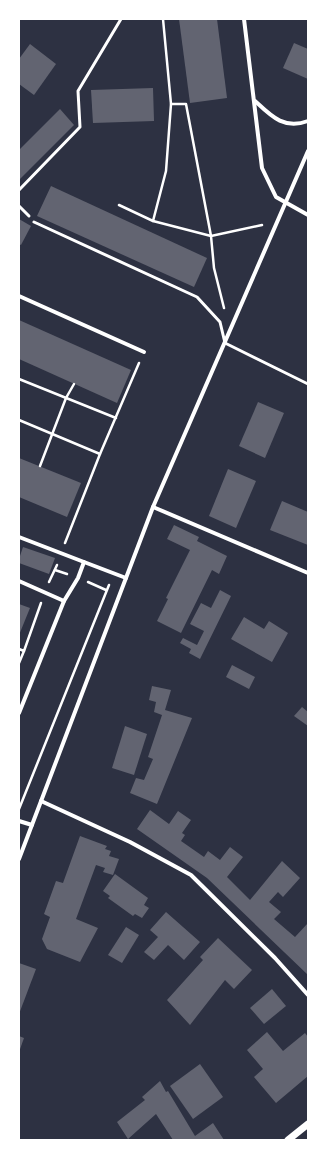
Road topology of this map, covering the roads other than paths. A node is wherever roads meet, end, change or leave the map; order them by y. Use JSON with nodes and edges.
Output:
{"nodes":[{"id":1,"x":121,"y":19,"type":"edge"},
{"id":2,"x":244,"y":19,"type":"edge"},
{"id":3,"x":255,"y":101,"type":"junction"},
{"id":4,"x":308,"y":121,"type":"edge"},
{"id":5,"x":308,"y":151,"type":"edge"},
{"id":6,"x":19,"y":190,"type":"edge"},
{"id":7,"x":286,"y":204,"type":"junction"},
{"id":8,"x":19,"y":206,"type":"edge"},
{"id":9,"x":308,"y":215,"type":"edge"},
{"id":10,"x":29,"y":216,"type":"dead end"},
{"id":11,"x":34,"y":222,"type":"dead end"},
{"id":12,"x":19,"y":296,"type":"edge"},
{"id":13,"x":225,"y":343,"type":"junction"},
{"id":14,"x":144,"y":352,"type":"road end"},
{"id":15,"x":308,"y":384,"type":"edge"},
{"id":16,"x":153,"y":507,"type":"junction"},
{"id":17,"x":19,"y":537,"type":"edge"},
{"id":18,"x":84,"y":562,"type":"junction"},
{"id":19,"x":308,"y":574,"type":"edge"},
{"id":20,"x":126,"y":578,"type":"junction"},
{"id":21,"x":19,"y":581,"type":"edge"},
{"id":22,"x":64,"y":601,"type":"junction"},
{"id":23,"x":19,"y":697,"type":"edge"},
{"id":24,"x":24,"y":698,"type":"junction"},
{"id":25,"x":19,"y":713,"type":"edge"},
{"id":26,"x":41,"y":801,"type":"junction"},
{"id":27,"x":19,"y":821,"type":"edge"},
{"id":28,"x":32,"y":826,"type":"junction"},
{"id":29,"x":19,"y":859,"type":"edge"},
{"id":30,"x":308,"y":995,"type":"edge"},
{"id":31,"x":308,"y":1124,"type":"edge"},
{"id":32,"x":288,"y":1140,"type":"edge"}],
"edges":[{"from":1,"to":6,"type":"lane"},
{"from":2,"to":3,"type":"street"},
{"from":3,"to":4,"type":"street"},
{"from":3,"to":7,"type":"street"},
{"from":5,"to":7,"type":"street"},
{"from":7,"to":9,"type":"street"},
{"from":7,"to":13,"type":"street"},
{"from":8,"to":10,"type":"lane"},
{"from":11,"to":13,"type":"lane"},
{"from":12,"to":14,"type":"street"},
{"from":13,"to":15,"type":"lane"},
{"from":13,"to":16,"type":"street"},
{"from":16,"to":19,"type":"street"},
{"from":16,"to":20,"type":"street"},
{"from":17,"to":18,"type":"street"},
{"from":18,"to":20,"type":"street"},
{"from":18,"to":22,"type":"street"},
{"from":20,"to":26,"type":"street"},
{"from":21,"to":22,"type":"street"},
{"from":22,"to":24,"type":"street"},
{"from":23,"to":24,"type":"street"},
{"from":24,"to":25,"type":"street"},
{"from":26,"to":28,"type":"street"},
{"from":26,"to":30,"type":"street"},
{"from":27,"to":28,"type":"street"},
{"from":28,"to":29,"type":"street"},
{"from":31,"to":32,"type":"street"}]}
